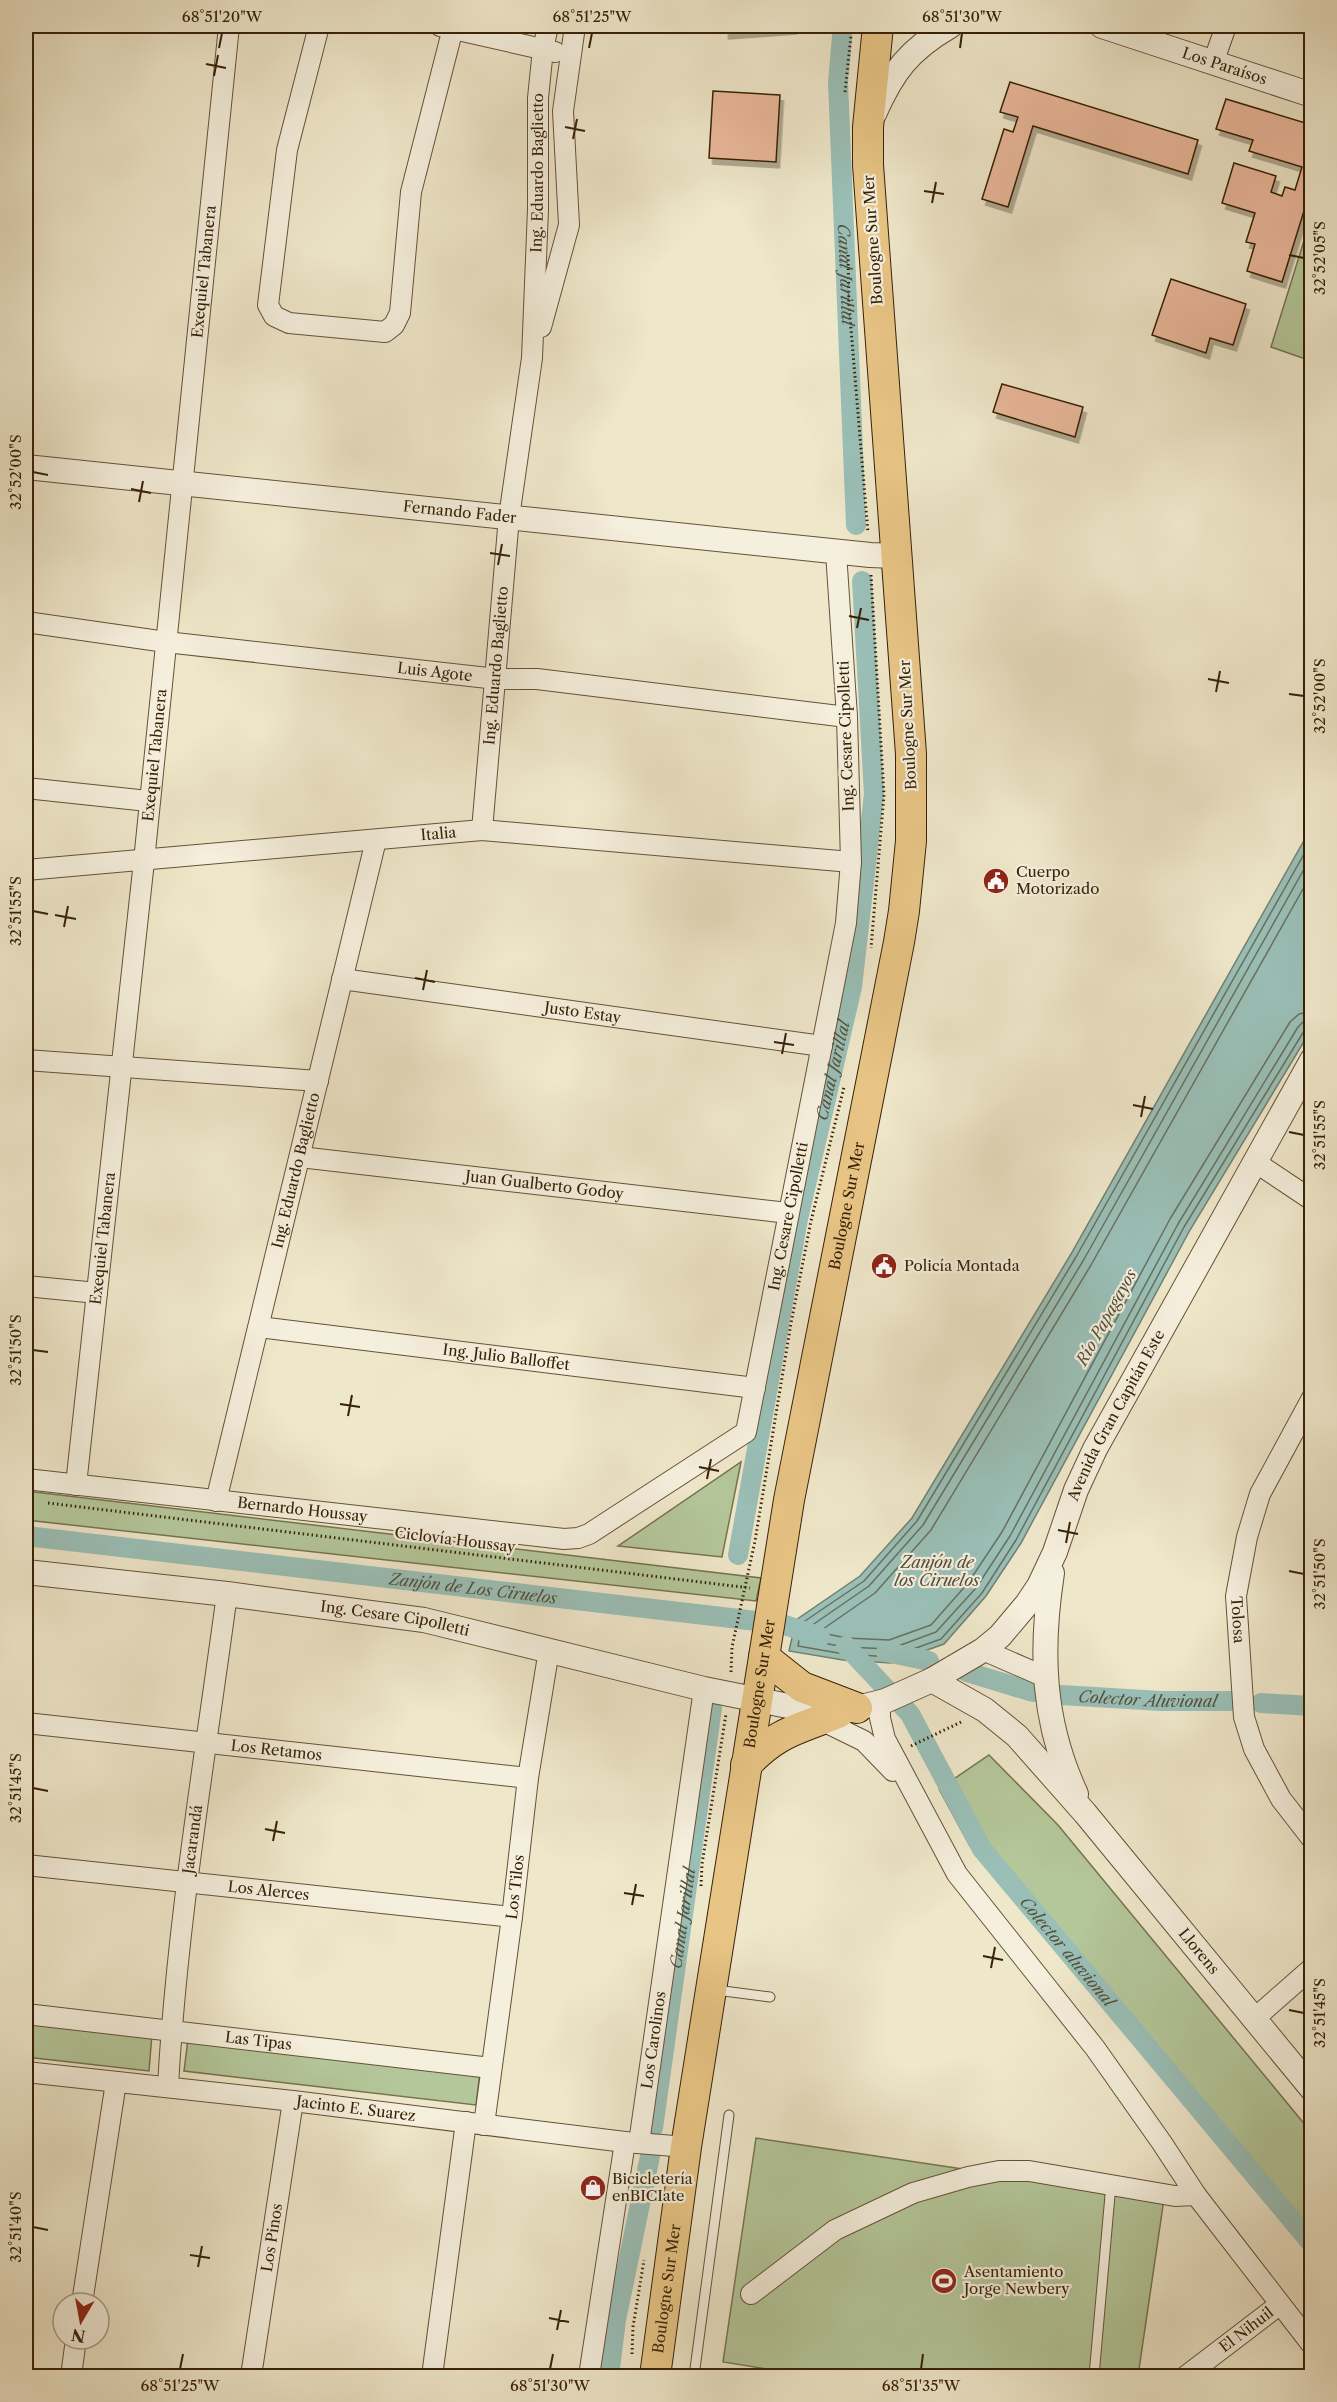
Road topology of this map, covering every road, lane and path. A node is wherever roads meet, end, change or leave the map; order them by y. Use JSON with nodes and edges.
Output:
{"nodes":[{"id":1,"x":229,"y":26,"type":"edge"},
{"id":2,"x":319,"y":26,"type":"edge"},
{"id":3,"x":548,"y":26,"type":"edge"},
{"id":4,"x":575,"y":26,"type":"edge"},
{"id":5,"x":878,"y":26,"type":"edge"},
{"id":6,"x":950,"y":26,"type":"edge"},
{"id":7,"x":1226,"y":26,"type":"edge"},
{"id":8,"x":447,"y":27,"type":"edge"},
{"id":9,"x":1111,"y":27,"type":"edge"},
{"id":10,"x":543,"y":49,"type":"junction"},
{"id":11,"x":570,"y":55,"type":"junction"},
{"id":12,"x":1213,"y":63,"type":"junction"},
{"id":13,"x":1311,"y":95,"type":"edge"},
{"id":14,"x":868,"y":127,"type":"junction"},
{"id":15,"x":532,"y":358,"type":"junction"},
{"id":16,"x":26,"y":467,"type":"edge"},
{"id":17,"x":183,"y":483,"type":"junction"},
{"id":18,"x":509,"y":517,"type":"junction"},
{"id":19,"x":836,"y":552,"type":"junction"},
{"id":20,"x":896,"y":556,"type":"junction"},
{"id":21,"x":26,"y":622,"type":"edge"},
{"id":22,"x":165,"y":642,"type":"junction"},
{"id":23,"x":496,"y":679,"type":"junction"},
{"id":24,"x":847,"y":717,"type":"junction"},
{"id":25,"x":26,"y":788,"type":"edge"},
{"id":26,"x":148,"y":801,"type":"junction"},
{"id":27,"x":482,"y":830,"type":"junction"},
{"id":28,"x":376,"y":840,"type":"junction"},
{"id":29,"x":144,"y":861,"type":"junction"},
{"id":30,"x":851,"y":862,"type":"junction"},
{"id":31,"x":26,"y":870,"type":"edge"},
{"id":32,"x":342,"y":979,"type":"junction"},
{"id":33,"x":822,"y":1046,"type":"junction"},
{"id":34,"x":26,"y":1060,"type":"edge"},
{"id":35,"x":1311,"y":1060,"type":"edge"},
{"id":36,"x":122,"y":1066,"type":"junction"},
{"id":37,"x":318,"y":1081,"type":"junction"},
{"id":38,"x":300,"y":1157,"type":"junction"},
{"id":39,"x":1255,"y":1162,"type":"junction"},
{"id":40,"x":1311,"y":1200,"type":"edge"},
{"id":41,"x":788,"y":1213,"type":"junction"},
{"id":42,"x":26,"y":1286,"type":"edge"},
{"id":43,"x":97,"y":1293,"type":"junction"},
{"id":44,"x":259,"y":1327,"type":"junction"},
{"id":45,"x":755,"y":1388,"type":"junction"},
{"id":46,"x":1311,"y":1398,"type":"edge"},
{"id":47,"x":26,"y":1479,"type":"edge"},
{"id":48,"x":76,"y":1485,"type":"junction"},
{"id":49,"x":37,"y":1501,"type":"dead end"},
{"id":50,"x":216,"y":1501,"type":"junction"},
{"id":51,"x":578,"y":1538,"type":"joint"},
{"id":52,"x":1055,"y":1552,"type":"junction"},
{"id":53,"x":26,"y":1572,"type":"edge"},
{"id":54,"x":744,"y":1589,"type":"dead end"},
{"id":55,"x":775,"y":1589,"type":"junction"},
{"id":56,"x":227,"y":1594,"type":"junction"},
{"id":57,"x":732,"y":1647,"type":"dead end"},
{"id":58,"x":549,"y":1650,"type":"junction"},
{"id":59,"x":983,"y":1650,"type":"junction"},
{"id":60,"x":764,"y":1658,"type":"junction"},
{"id":61,"x":1045,"y":1677,"type":"junction"},
{"id":62,"x":924,"y":1682,"type":"junction"},
{"id":63,"x":704,"y":1689,"type":"junction"},
{"id":64,"x":758,"y":1700,"type":"junction"},
{"id":65,"x":856,"y":1709,"type":"junction"},
{"id":66,"x":985,"y":1710,"type":"junction"},
{"id":67,"x":26,"y":1723,"type":"edge"},
{"id":68,"x":207,"y":1745,"type":"junction"},
{"id":69,"x":911,"y":1746,"type":"dead end"},
{"id":70,"x":746,"y":1765,"type":"junction"},
{"id":71,"x":528,"y":1778,"type":"junction"},
{"id":72,"x":915,"y":1799,"type":"junction"},
{"id":73,"x":1085,"y":1814,"type":"junction"},
{"id":74,"x":1311,"y":1839,"type":"edge"},
{"id":75,"x":26,"y":1865,"type":"edge"},
{"id":76,"x":188,"y":1882,"type":"junction"},
{"id":77,"x":512,"y":1917,"type":"junction"},
{"id":78,"x":1311,"y":1968,"type":"edge"},
{"id":79,"x":711,"y":1989,"type":"junction"},
{"id":80,"x":770,"y":1997,"type":"dead end"},
{"id":81,"x":26,"y":2013,"type":"edge"},
{"id":82,"x":1254,"y":2019,"type":"junction"},
{"id":83,"x":171,"y":2029,"type":"junction"},
{"id":84,"x":491,"y":2068,"type":"junction"},
{"id":85,"x":26,"y":2072,"type":"edge"},
{"id":86,"x":116,"y":2082,"type":"junction"},
{"id":87,"x":168,"y":2086,"type":"junction"},
{"id":88,"x":1311,"y":2089,"type":"edge"},
{"id":89,"x":293,"y":2101,"type":"junction"},
{"id":90,"x":729,"y":2115,"type":"dead end"},
{"id":91,"x":475,"y":2123,"type":"junction"},
{"id":92,"x":632,"y":2143,"type":"junction"},
{"id":93,"x":686,"y":2147,"type":"junction"},
{"id":94,"x":1111,"y":2184,"type":"junction"},
{"id":95,"x":1196,"y":2195,"type":"junction"},
{"id":96,"x":84,"y":2291,"type":"edge"},
{"id":97,"x":751,"y":2294,"type":"dead end"},
{"id":98,"x":1279,"y":2306,"type":"junction"},
{"id":99,"x":1311,"y":2345,"type":"edge"},
{"id":100,"x":74,"y":2351,"type":"edge"},
{"id":101,"x":71,"y":2376,"type":"edge"},
{"id":102,"x":251,"y":2376,"type":"edge"},
{"id":103,"x":432,"y":2376,"type":"edge"},
{"id":104,"x":589,"y":2376,"type":"edge"},
{"id":105,"x":656,"y":2376,"type":"edge"},
{"id":106,"x":694,"y":2376,"type":"edge"},
{"id":107,"x":1095,"y":2376,"type":"edge"},
{"id":108,"x":1186,"y":2376,"type":"edge"}],
"edges":[{"from":1,"to":17,"type":"street","name":"Exequiel Tabanera"},
{"from":2,"to":8,"type":"street"},
{"from":3,"to":10,"type":"street","name":"Ing. Eduardo Baglietto"},
{"from":4,"to":11,"type":"street","name":"Ing. Eduardo Baglietto"},
{"from":5,"to":14,"type":"main road","name":"Boulogne Sur Mer"},
{"from":6,"to":14,"type":"street"},
{"from":7,"to":12,"type":"street"},
{"from":8,"to":10,"type":"street"},
{"from":9,"to":12,"type":"street","name":"Los Paraísos"},
{"from":10,"to":11,"type":"street"},
{"from":10,"to":15,"type":"street","name":"Ing. Eduardo Baglietto"},
{"from":11,"to":15,"type":"street","name":"Ing. Eduardo Baglietto"},
{"from":12,"to":13,"type":"street","name":"Los Paraísos"},
{"from":14,"to":20,"type":"main road","name":"Boulogne Sur Mer"},
{"from":15,"to":18,"type":"street","name":"Ing. Eduardo Baglietto"},
{"from":16,"to":17,"type":"street","name":"Fernando Fader"},
{"from":17,"to":18,"type":"street","name":"Fernando Fader"},
{"from":17,"to":22,"type":"street","name":"Exequiel Tabanera"},
{"from":18,"to":19,"type":"street","name":"Fernando Fader"},
{"from":18,"to":23,"type":"street","name":"Ing. Eduardo Baglietto"},
{"from":19,"to":20,"type":"street","name":"Fernando Fader"},
{"from":19,"to":24,"type":"street","name":"Ing. Cesare Cipolletti"},
{"from":20,"to":55,"type":"main road","name":"Boulogne Sur Mer"},
{"from":21,"to":22,"type":"street","name":"Luis Agote"},
{"from":22,"to":23,"type":"street","name":"Luis Agote"},
{"from":22,"to":26,"type":"street","name":"Exequiel Tabanera"},
{"from":23,"to":24,"type":"street","name":"Luis Agote"},
{"from":23,"to":27,"type":"street","name":"Ing. Eduardo Baglietto"},
{"from":24,"to":30,"type":"street","name":"Ing. Cesare Cipolletti"},
{"from":25,"to":26,"type":"street"},
{"from":26,"to":29,"type":"street","name":"Exequiel Tabanera"},
{"from":27,"to":28,"type":"street","name":"Italia"},
{"from":27,"to":30,"type":"street","name":"Italia"},
{"from":28,"to":29,"type":"street","name":"Italia"},
{"from":28,"to":32,"type":"street","name":"Ing. Eduardo Baglietto"},
{"from":29,"to":31,"type":"street","name":"Italia"},
{"from":29,"to":36,"type":"street","name":"Exequiel Tabanera"},
{"from":30,"to":33,"type":"street","name":"Ing. Cesare Cipolletti"},
{"from":32,"to":33,"type":"street","name":"Justo Estay"},
{"from":32,"to":37,"type":"street","name":"Ing. Eduardo Baglietto"},
{"from":33,"to":41,"type":"street","name":"Ing. Cesare Cipolletti"},
{"from":34,"to":36,"type":"street"},
{"from":35,"to":39,"type":"street","name":"Avenida Gran Capitán Este"},
{"from":36,"to":37,"type":"street"},
{"from":36,"to":43,"type":"street","name":"Exequiel Tabanera"},
{"from":37,"to":38,"type":"street","name":"Ing. Eduardo Baglietto"},
{"from":38,"to":41,"type":"street","name":"Juan Gualberto Godoy"},
{"from":38,"to":44,"type":"street","name":"Ing. Eduardo Baglietto"},
{"from":39,"to":40,"type":"street"},
{"from":39,"to":52,"type":"street","name":"Avenida Gran Capitán Este"},
{"from":41,"to":45,"type":"street","name":"Ing. Cesare Cipolletti"},
{"from":42,"to":43,"type":"street"},
{"from":43,"to":48,"type":"street","name":"Exequiel Tabanera"},
{"from":44,"to":45,"type":"street","name":"Ing. Julio Balloffet"},
{"from":44,"to":50,"type":"street","name":"Ing. Eduardo Baglietto"},
{"from":45,"to":51,"type":"street","name":"Ing. Cesare Cipolletti"},
{"from":46,"to":74,"type":"street","name":"Tolosa"},
{"from":47,"to":48,"type":"street","name":"Bernardo Houssay"},
{"from":48,"to":50,"type":"street","name":"Bernardo Houssay"},
{"from":49,"to":55,"type":"path","name":"Ciclovía Houssay"},
{"from":50,"to":51,"type":"street","name":"Bernardo Houssay"},
{"from":52,"to":59,"type":"street","name":"Avenida Gran Capitán Este"},
{"from":52,"to":61,"type":"street","name":"Llorens"},
{"from":53,"to":56,"type":"street","name":"Ing. Cesare Cipolletti"},
{"from":54,"to":57,"type":"path"},
{"from":55,"to":60,"type":"main road","name":"Boulogne Sur Mer"},
{"from":56,"to":58,"type":"street","name":"Ing. Cesare Cipolletti"},
{"from":56,"to":68,"type":"street","name":"Jacarandá"},
{"from":58,"to":63,"type":"street","name":"Ing. Cesare Cipolletti"},
{"from":58,"to":71,"type":"street","name":"Los Tilos"},
{"from":59,"to":61,"type":"street"},
{"from":59,"to":62,"type":"street","name":"Avenida Gran Capitán Este"},
{"from":60,"to":64,"type":"main road","name":"Boulogne Sur Mer"},
{"from":60,"to":65,"type":"main road"},
{"from":61,"to":73,"type":"street","name":"Llorens"},
{"from":62,"to":65,"type":"street","name":"Avenida Gran Capitán Este"},
{"from":62,"to":66,"type":"street","name":"Llorens"},
{"from":63,"to":64,"type":"street","name":"Ing. Cesare Cipolletti"},
{"from":63,"to":92,"type":"street","name":"Los Carolinos"},
{"from":64,"to":65,"type":"street"},
{"from":64,"to":70,"type":"main road","name":"Boulogne Sur Mer"},
{"from":65,"to":70,"type":"main road"},
{"from":65,"to":72,"type":"street"},
{"from":65,"to":72,"type":"street"},
{"from":66,"to":69,"type":"path"},
{"from":66,"to":73,"type":"street","name":"Llorens"},
{"from":67,"to":68,"type":"street","name":"Los Retamos"},
{"from":68,"to":71,"type":"street","name":"Los Retamos"},
{"from":68,"to":76,"type":"street","name":"Jacarandá"},
{"from":70,"to":79,"type":"main road","name":"Boulogne Sur Mer"},
{"from":71,"to":77,"type":"street","name":"Los Tilos"},
{"from":72,"to":95,"type":"street"},
{"from":73,"to":82,"type":"street","name":"Llorens"},
{"from":75,"to":76,"type":"street","name":"Los Alerces"},
{"from":76,"to":77,"type":"street","name":"Los Alerces"},
{"from":76,"to":83,"type":"street","name":"Jacarandá"},
{"from":77,"to":84,"type":"street","name":"Los Tilos"},
{"from":78,"to":82,"type":"street"},
{"from":79,"to":80,"type":"lane"},
{"from":79,"to":93,"type":"main road","name":"Boulogne Sur Mer"},
{"from":81,"to":83,"type":"street","name":"Las Tipas"},
{"from":82,"to":88,"type":"street","name":"Llorens"},
{"from":83,"to":84,"type":"street","name":"Las Tipas"},
{"from":83,"to":87,"type":"street","name":"Jacarandá"},
{"from":84,"to":91,"type":"street","name":"Los Tilos"},
{"from":85,"to":86,"type":"street","name":"Jacinto E. Suarez"},
{"from":86,"to":87,"type":"street","name":"Jacinto E. Suarez"},
{"from":86,"to":96,"type":"street"},
{"from":87,"to":89,"type":"street","name":"Jacinto E. Suarez"},
{"from":89,"to":91,"type":"street","name":"Jacinto E. Suarez"},
{"from":89,"to":102,"type":"street","name":"Los Pinos"},
{"from":90,"to":106,"type":"lane"},
{"from":91,"to":92,"type":"street","name":"Jacinto E. Suarez"},
{"from":91,"to":103,"type":"street","name":"Los Tilos"},
{"from":92,"to":93,"type":"street","name":"Jacinto E. Suarez"},
{"from":92,"to":104,"type":"street","name":"Los Carolinos"},
{"from":93,"to":105,"type":"main road","name":"Boulogne Sur Mer"},
{"from":94,"to":95,"type":"street"},
{"from":94,"to":97,"type":"street"},
{"from":94,"to":107,"type":"lane"},
{"from":95,"to":98,"type":"street"},
{"from":98,"to":99,"type":"street"},
{"from":98,"to":108,"type":"street","name":"El Nihuil"},
{"from":100,"to":101,"type":"street"}]}
